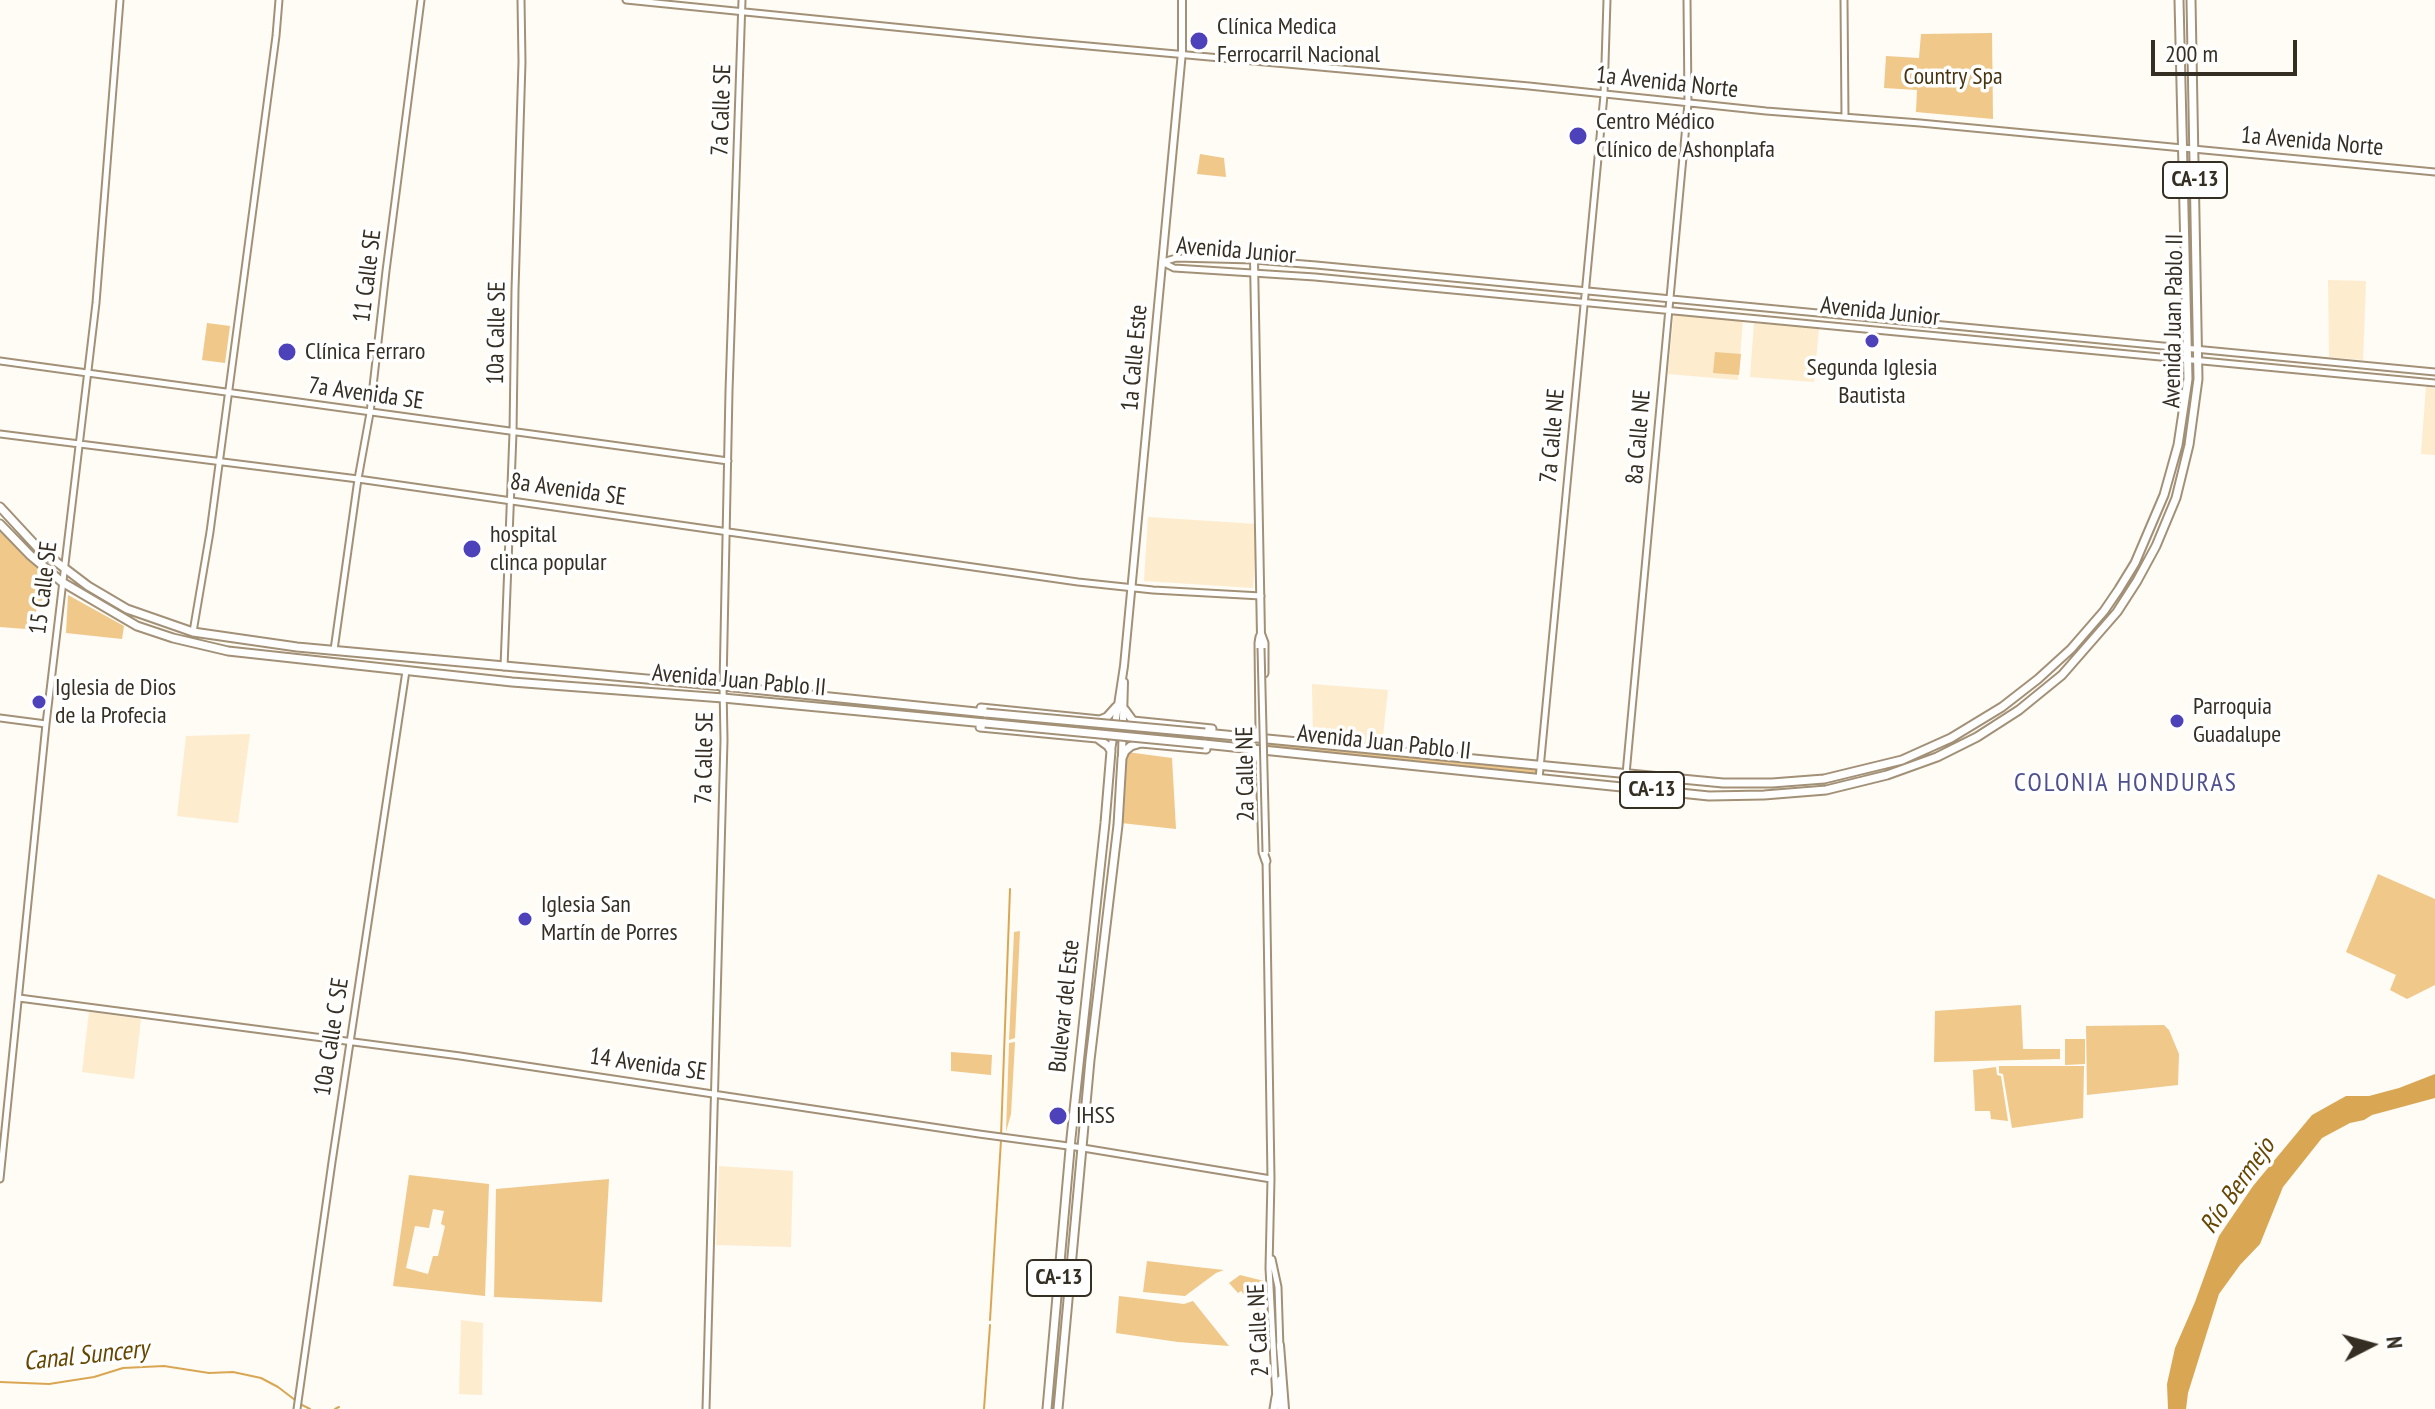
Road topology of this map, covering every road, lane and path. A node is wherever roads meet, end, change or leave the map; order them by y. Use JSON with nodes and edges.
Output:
{"nodes":[{"id":1,"x":120,"y":0,"type":"edge"},
{"id":2,"x":279,"y":0,"type":"edge"},
{"id":3,"x":421,"y":0,"type":"edge"},
{"id":4,"x":521,"y":0,"type":"edge"},
{"id":5,"x":626,"y":0,"type":"edge"},
{"id":6,"x":742,"y":0,"type":"edge"},
{"id":7,"x":1182,"y":0,"type":"edge"},
{"id":8,"x":1607,"y":0,"type":"edge"},
{"id":9,"x":1687,"y":0,"type":"edge"},
{"id":10,"x":1844,"y":0,"type":"edge"},
{"id":11,"x":2179,"y":0,"type":"edge"},
{"id":12,"x":2191,"y":0,"type":"edge"},
{"id":13,"x":743,"y":11,"type":"junction"},
{"id":14,"x":1182,"y":52,"type":"junction"},
{"id":15,"x":1604,"y":95,"type":"junction"},
{"id":16,"x":1688,"y":103,"type":"junction"},
{"id":17,"x":1845,"y":117,"type":"junction"},
{"id":18,"x":2183,"y":148,"type":"junction"},
{"id":19,"x":2194,"y":149,"type":"junction"},
{"id":20,"x":2435,"y":172,"type":"edge"},
{"id":21,"x":1254,"y":260,"type":"junction"},
{"id":22,"x":1162,"y":262,"type":"junction"},
{"id":23,"x":1254,"y":272,"type":"junction"},
{"id":24,"x":1586,"y":291,"type":"junction"},
{"id":25,"x":1670,"y":299,"type":"junction"},
{"id":26,"x":1584,"y":302,"type":"junction"},
{"id":27,"x":1669,"y":309,"type":"junction"},
{"id":28,"x":2188,"y":348,"type":"junction"},
{"id":29,"x":2198,"y":349,"type":"junction"},
{"id":30,"x":2188,"y":360,"type":"junction"},
{"id":31,"x":0,"y":361,"type":"edge"},
{"id":32,"x":2198,"y":361,"type":"junction"},
{"id":33,"x":2435,"y":372,"type":"edge"},
{"id":34,"x":87,"y":374,"type":"junction"},
{"id":35,"x":2435,"y":383,"type":"edge"},
{"id":36,"x":228,"y":393,"type":"junction"},
{"id":37,"x":370,"y":413,"type":"junction"},
{"id":38,"x":513,"y":433,"type":"junction"},
{"id":39,"x":0,"y":434,"type":"edge"},
{"id":40,"x":78,"y":444,"type":"junction"},
{"id":41,"x":728,"y":461,"type":"junction"},
{"id":42,"x":220,"y":462,"type":"junction"},
{"id":43,"x":358,"y":479,"type":"junction"},
{"id":44,"x":2164,"y":495,"type":"junction"},
{"id":45,"x":511,"y":501,"type":"junction"},
{"id":46,"x":0,"y":507,"type":"edge"},
{"id":47,"x":0,"y":524,"type":"edge"},
{"id":48,"x":726,"y":532,"type":"junction"},
{"id":49,"x":2161,"y":533,"type":"junction"},
{"id":50,"x":64,"y":569,"type":"junction"},
{"id":51,"x":62,"y":582,"type":"junction"},
{"id":52,"x":1132,"y":588,"type":"junction"},
{"id":53,"x":1261,"y":596,"type":"junction"},
{"id":54,"x":193,"y":632,"type":"junction"},
{"id":55,"x":1261,"y":635,"type":"junction"},
{"id":56,"x":1261,"y":648,"type":"joint"},
{"id":57,"x":334,"y":650,"type":"junction"},
{"id":58,"x":504,"y":667,"type":"junction"},
{"id":59,"x":406,"y":671,"type":"junction"},
{"id":60,"x":723,"y":686,"type":"junction"},
{"id":61,"x":723,"y":698,"type":"junction"},
{"id":62,"x":839,"y":698,"type":"junction"},
{"id":63,"x":817,"y":708,"type":"junction"},
{"id":64,"x":1120,"y":709,"type":"junction"},
{"id":65,"x":964,"y":711,"type":"junction"},
{"id":66,"x":0,"y":718,"type":"edge"},
{"id":67,"x":1076,"y":718,"type":"junction"},
{"id":68,"x":963,"y":721,"type":"junction"},
{"id":69,"x":46,"y":724,"type":"junction"},
{"id":70,"x":1160,"y":725,"type":"junction"},
{"id":71,"x":1262,"y":725,"type":"junction"},
{"id":72,"x":1073,"y":736,"type":"junction"},
{"id":73,"x":1233,"y":736,"type":"junction"},
{"id":74,"x":1246,"y":737,"type":"junction"},
{"id":75,"x":1278,"y":740,"type":"junction"},
{"id":76,"x":1160,"y":745,"type":"junction"},
{"id":77,"x":1233,"y":747,"type":"junction"},
{"id":78,"x":1245,"y":749,"type":"junction"},
{"id":79,"x":1111,"y":751,"type":"junction"},
{"id":80,"x":1287,"y":753,"type":"junction"},
{"id":81,"x":1122,"y":758,"type":"junction"},
{"id":82,"x":1262,"y":765,"type":"junction"},
{"id":83,"x":1540,"y":765,"type":"junction"},
{"id":84,"x":1626,"y":774,"type":"junction"},
{"id":85,"x":1539,"y":780,"type":"junction"},
{"id":86,"x":1266,"y":856,"type":"junction"},
{"id":87,"x":19,"y":998,"type":"junction"},
{"id":88,"x":350,"y":1041,"type":"junction"},
{"id":89,"x":714,"y":1093,"type":"junction"},
{"id":90,"x":2,"y":1136,"type":"edge"},
{"id":91,"x":1071,"y":1146,"type":"junction"},
{"id":92,"x":1083,"y":1148,"type":"junction"},
{"id":93,"x":0,"y":1179,"type":"edge"},
{"id":94,"x":1271,"y":1179,"type":"junction"},
{"id":95,"x":1271,"y":1250,"type":"junction"},
{"id":96,"x":1269,"y":1287,"type":"joint"},
{"id":97,"x":1280,"y":1345,"type":"joint"},
{"id":98,"x":1276,"y":1397,"type":"joint"},
{"id":99,"x":297,"y":1409,"type":"edge"},
{"id":100,"x":706,"y":1409,"type":"edge"},
{"id":101,"x":1047,"y":1409,"type":"edge"},
{"id":102,"x":1058,"y":1409,"type":"edge"},
{"id":103,"x":1279,"y":1409,"type":"edge"}],
"edges":[{"from":1,"to":34,"type":"street","name":"15 Calle SE"},
{"from":2,"to":36,"type":"street"},
{"from":3,"to":37,"type":"street","name":"11 Calle SE"},
{"from":4,"to":38,"type":"street","name":"10a Calle SE"},
{"from":5,"to":13,"type":"street","name":"1a Avenida Norte"},
{"from":6,"to":13,"type":"street","name":"7a Calle SE"},
{"from":7,"to":14,"type":"main road","name":"1a Calle Este"},
{"from":8,"to":15,"type":"street","name":"7a Calle NE"},
{"from":9,"to":16,"type":"street","name":"8a Calle NE"},
{"from":10,"to":17,"type":"street"},
{"from":11,"to":18,"type":"highway","name":"Avenida Juan Pablo II","number":"CA-13"},
{"from":12,"to":19,"type":"highway","name":"Avenida Juan Pablo II","number":"CA-13"},
{"from":13,"to":14,"type":"street","name":"1a Avenida Norte"},
{"from":13,"to":41,"type":"street","name":"7a Calle SE"},
{"from":14,"to":15,"type":"street","name":"1a Avenida Norte"},
{"from":14,"to":22,"type":"main road","name":"1a Calle Este"},
{"from":15,"to":16,"type":"street","name":"1a Avenida Norte"},
{"from":15,"to":24,"type":"street","name":"7a Calle NE"},
{"from":16,"to":17,"type":"street","name":"1a Avenida Norte"},
{"from":16,"to":25,"type":"street","name":"8a Calle NE"},
{"from":17,"to":18,"type":"street","name":"1a Avenida Norte"},
{"from":18,"to":19,"type":"street","name":"1a Avenida Norte"},
{"from":18,"to":28,"type":"highway","name":"Avenida Juan Pablo II","number":"CA-13"},
{"from":19,"to":20,"type":"street","name":"1a Avenida Norte"},
{"from":19,"to":29,"type":"highway","name":"Avenida Juan Pablo II","number":"CA-13"},
{"from":21,"to":22,"type":"street","name":"Avenida Junior"},
{"from":21,"to":23,"type":"main road","name":"2a Calle NE"},
{"from":21,"to":24,"type":"street","name":"Avenida Junior"},
{"from":22,"to":23,"type":"street","name":"Avenida Junior"},
{"from":22,"to":52,"type":"main road","name":"1a Calle Este"},
{"from":23,"to":26,"type":"street","name":"Avenida Junior"},
{"from":23,"to":53,"type":"main road","name":"2a Calle NE"},
{"from":24,"to":25,"type":"street","name":"Avenida Junior"},
{"from":24,"to":26,"type":"street","name":"7a Calle NE"},
{"from":25,"to":27,"type":"street","name":"8a Calle NE"},
{"from":25,"to":28,"type":"street","name":"Avenida Junior"},
{"from":26,"to":27,"type":"street","name":"Avenida Junior"},
{"from":26,"to":83,"type":"street","name":"7a Calle NE"},
{"from":27,"to":30,"type":"street","name":"Avenida Junior"},
{"from":27,"to":84,"type":"street","name":"8a Calle NE"},
{"from":28,"to":29,"type":"street","name":"Avenida Junior"},
{"from":28,"to":30,"type":"highway","name":"Avenida Juan Pablo II","number":"CA-13"},
{"from":29,"to":32,"type":"highway","name":"Avenida Juan Pablo II","number":"CA-13"},
{"from":29,"to":33,"type":"street","name":"Avenida Junior"},
{"from":30,"to":32,"type":"street","name":"Avenida Junior"},
{"from":30,"to":44,"type":"highway","name":"Avenida Juan Pablo II","number":"CA-13"},
{"from":31,"to":34,"type":"street","name":"7a Avenida SE"},
{"from":32,"to":35,"type":"street","name":"Avenida Junior"},
{"from":32,"to":49,"type":"highway","name":"Avenida Juan Pablo II","number":"CA-13"},
{"from":34,"to":36,"type":"street","name":"7a Avenida SE"},
{"from":34,"to":40,"type":"street","name":"15 Calle SE"},
{"from":36,"to":37,"type":"street","name":"7a Avenida SE"},
{"from":36,"to":42,"type":"street"},
{"from":37,"to":38,"type":"street","name":"7a Avenida SE"},
{"from":37,"to":43,"type":"street","name":"11 Calle SE"},
{"from":38,"to":41,"type":"street","name":"7a Avenida SE"},
{"from":38,"to":45,"type":"street","name":"10a Calle SE"},
{"from":39,"to":40,"type":"street","name":"8a Avenida SE"},
{"from":40,"to":42,"type":"street","name":"8a Avenida SE"},
{"from":40,"to":50,"type":"street","name":"15 Calle SE"},
{"from":41,"to":48,"type":"street","name":"7a Calle SE"},
{"from":42,"to":43,"type":"street","name":"8a Avenida SE"},
{"from":42,"to":54,"type":"street"},
{"from":43,"to":45,"type":"street","name":"8a Avenida SE"},
{"from":43,"to":57,"type":"street","name":"11 Calle SE"},
{"from":44,"to":49,"type":"highway"},
{"from":44,"to":84,"type":"highway","name":"Avenida Juan Pablo II","number":"CA-13"},
{"from":45,"to":48,"type":"street","name":"8a Avenida SE"},
{"from":45,"to":58,"type":"street","name":"10a Calle SE"},
{"from":46,"to":50,"type":"highway","name":"Avenida Juan Pablo II"},
{"from":47,"to":51,"type":"highway","name":"Avenida Juan Pablo II"},
{"from":48,"to":52,"type":"street","name":"8a Avenida SE"},
{"from":48,"to":60,"type":"street","name":"7a Calle SE"},
{"from":49,"to":85,"type":"highway","name":"Avenida Juan Pablo II","number":"CA-13"},
{"from":50,"to":51,"type":"street","name":"15 Calle SE"},
{"from":50,"to":54,"type":"highway","name":"Avenida Juan Pablo II"},
{"from":51,"to":59,"type":"highway","name":"Avenida Juan Pablo II"},
{"from":51,"to":69,"type":"street","name":"15 Calle SE"},
{"from":52,"to":53,"type":"street","name":"8a Avenida SE"},
{"from":52,"to":64,"type":"main road","name":"1a Calle Este"},
{"from":53,"to":55,"type":"main road","name":"2a Calle NE"},
{"from":54,"to":57,"type":"highway","name":"Avenida Juan Pablo II"},
{"from":55,"to":56,"type":"main road","name":"2a Calle NE"},
{"from":55,"to":71,"type":"highway"},
{"from":56,"to":86,"type":"street","name":"2a Calle NE","bridge":true},
{"from":57,"to":58,"type":"highway","name":"Avenida Juan Pablo II"},
{"from":58,"to":60,"type":"highway","name":"Avenida Juan Pablo II"},
{"from":59,"to":61,"type":"highway","name":"Avenida Juan Pablo II"},
{"from":59,"to":88,"type":"street","name":"10a Calle C SE"},
{"from":60,"to":61,"type":"street","name":"7a Calle SE"},
{"from":60,"to":62,"type":"highway","name":"Avenida Juan Pablo II"},
{"from":61,"to":63,"type":"highway","name":"Avenida Juan Pablo II"},
{"from":61,"to":89,"type":"street","name":"7a Calle SE"},
{"from":62,"to":63,"type":"highway"},
{"from":62,"to":65,"type":"highway","name":"Avenida Juan Pablo II"},
{"from":63,"to":68,"type":"highway","name":"Avenida Juan Pablo II"},
{"from":64,"to":67,"type":"highway"},
{"from":64,"to":70,"type":"highway"},
{"from":64,"to":79,"type":"main road","name":"1a Calle Este"},
{"from":64,"to":81,"type":"main road","name":"1a Calle Este"},
{"from":65,"to":67,"type":"highway"},
{"from":65,"to":73,"type":"highway","name":"Avenida Juan Pablo II","bridge":true},
{"from":66,"to":69,"type":"street"},
{"from":67,"to":72,"type":"highway"},
{"from":68,"to":72,"type":"highway"},
{"from":68,"to":77,"type":"highway","name":"Avenida Juan Pablo II","bridge":true},
{"from":69,"to":87,"type":"street","name":"15 Calle SE"},
{"from":70,"to":73,"type":"highway"},
{"from":70,"to":76,"type":"highway"},
{"from":71,"to":74,"type":"highway"},
{"from":71,"to":75,"type":"highway"},
{"from":72,"to":79,"type":"highway"},
{"from":73,"to":74,"type":"highway","name":"Avenida Juan Pablo II","number":"CA-13"},
{"from":74,"to":75,"type":"highway","name":"Avenida Juan Pablo II","number":"CA-13"},
{"from":75,"to":83,"type":"highway","name":"Avenida Juan Pablo II","number":"CA-13"},
{"from":76,"to":77,"type":"highway"},
{"from":76,"to":81,"type":"highway"},
{"from":77,"to":78,"type":"highway","name":"Avenida Juan Pablo II","number":"CA-13"},
{"from":78,"to":80,"type":"highway","name":"Avenida Juan Pablo II","number":"CA-13"},
{"from":78,"to":82,"type":"highway"},
{"from":79,"to":91,"type":"highway","name":"Bulevar del Este","number":"CA-13"},
{"from":80,"to":82,"type":"highway"},
{"from":80,"to":85,"type":"highway","name":"Avenida Juan Pablo II","number":"CA-13"},
{"from":81,"to":92,"type":"highway","name":"Bulevar del Este","number":"CA-13"},
{"from":82,"to":86,"type":"highway"},
{"from":83,"to":84,"type":"highway","name":"Avenida Juan Pablo II","number":"CA-13"},
{"from":83,"to":85,"type":"street","name":"7a Calle NE"},
{"from":86,"to":94,"type":"street","name":"2a Calle NE"},
{"from":87,"to":88,"type":"street","name":"14 Avenida SE"},
{"from":87,"to":90,"type":"street","name":"15 Calle SE"},
{"from":88,"to":89,"type":"street","name":"14 Avenida SE"},
{"from":88,"to":99,"type":"street","name":"10a Calle C SE"},
{"from":89,"to":91,"type":"street","name":"14 Avenida SE"},
{"from":89,"to":100,"type":"street","name":"7a Calle SE"},
{"from":90,"to":93,"type":"street","name":"15 Calle SE"},
{"from":91,"to":92,"type":"street","name":"14 Avenida SE"},
{"from":91,"to":101,"type":"highway","name":"Bulevar del Este","number":"CA-13"},
{"from":92,"to":94,"type":"street","name":"14 Avenida SE"},
{"from":92,"to":102,"type":"highway","name":"Bulevar del Este","number":"CA-13"},
{"from":94,"to":95,"type":"street","name":"2a Calle NE"},
{"from":95,"to":96,"type":"street","name":"2a Calle NE"},
{"from":95,"to":97,"type":"street","name":"2ª Calle NE"},
{"from":96,"to":98,"type":"street","name":"2ª Calle NE"},
{"from":97,"to":103,"type":"main road"},
{"from":98,"to":103,"type":"highway"}]}
